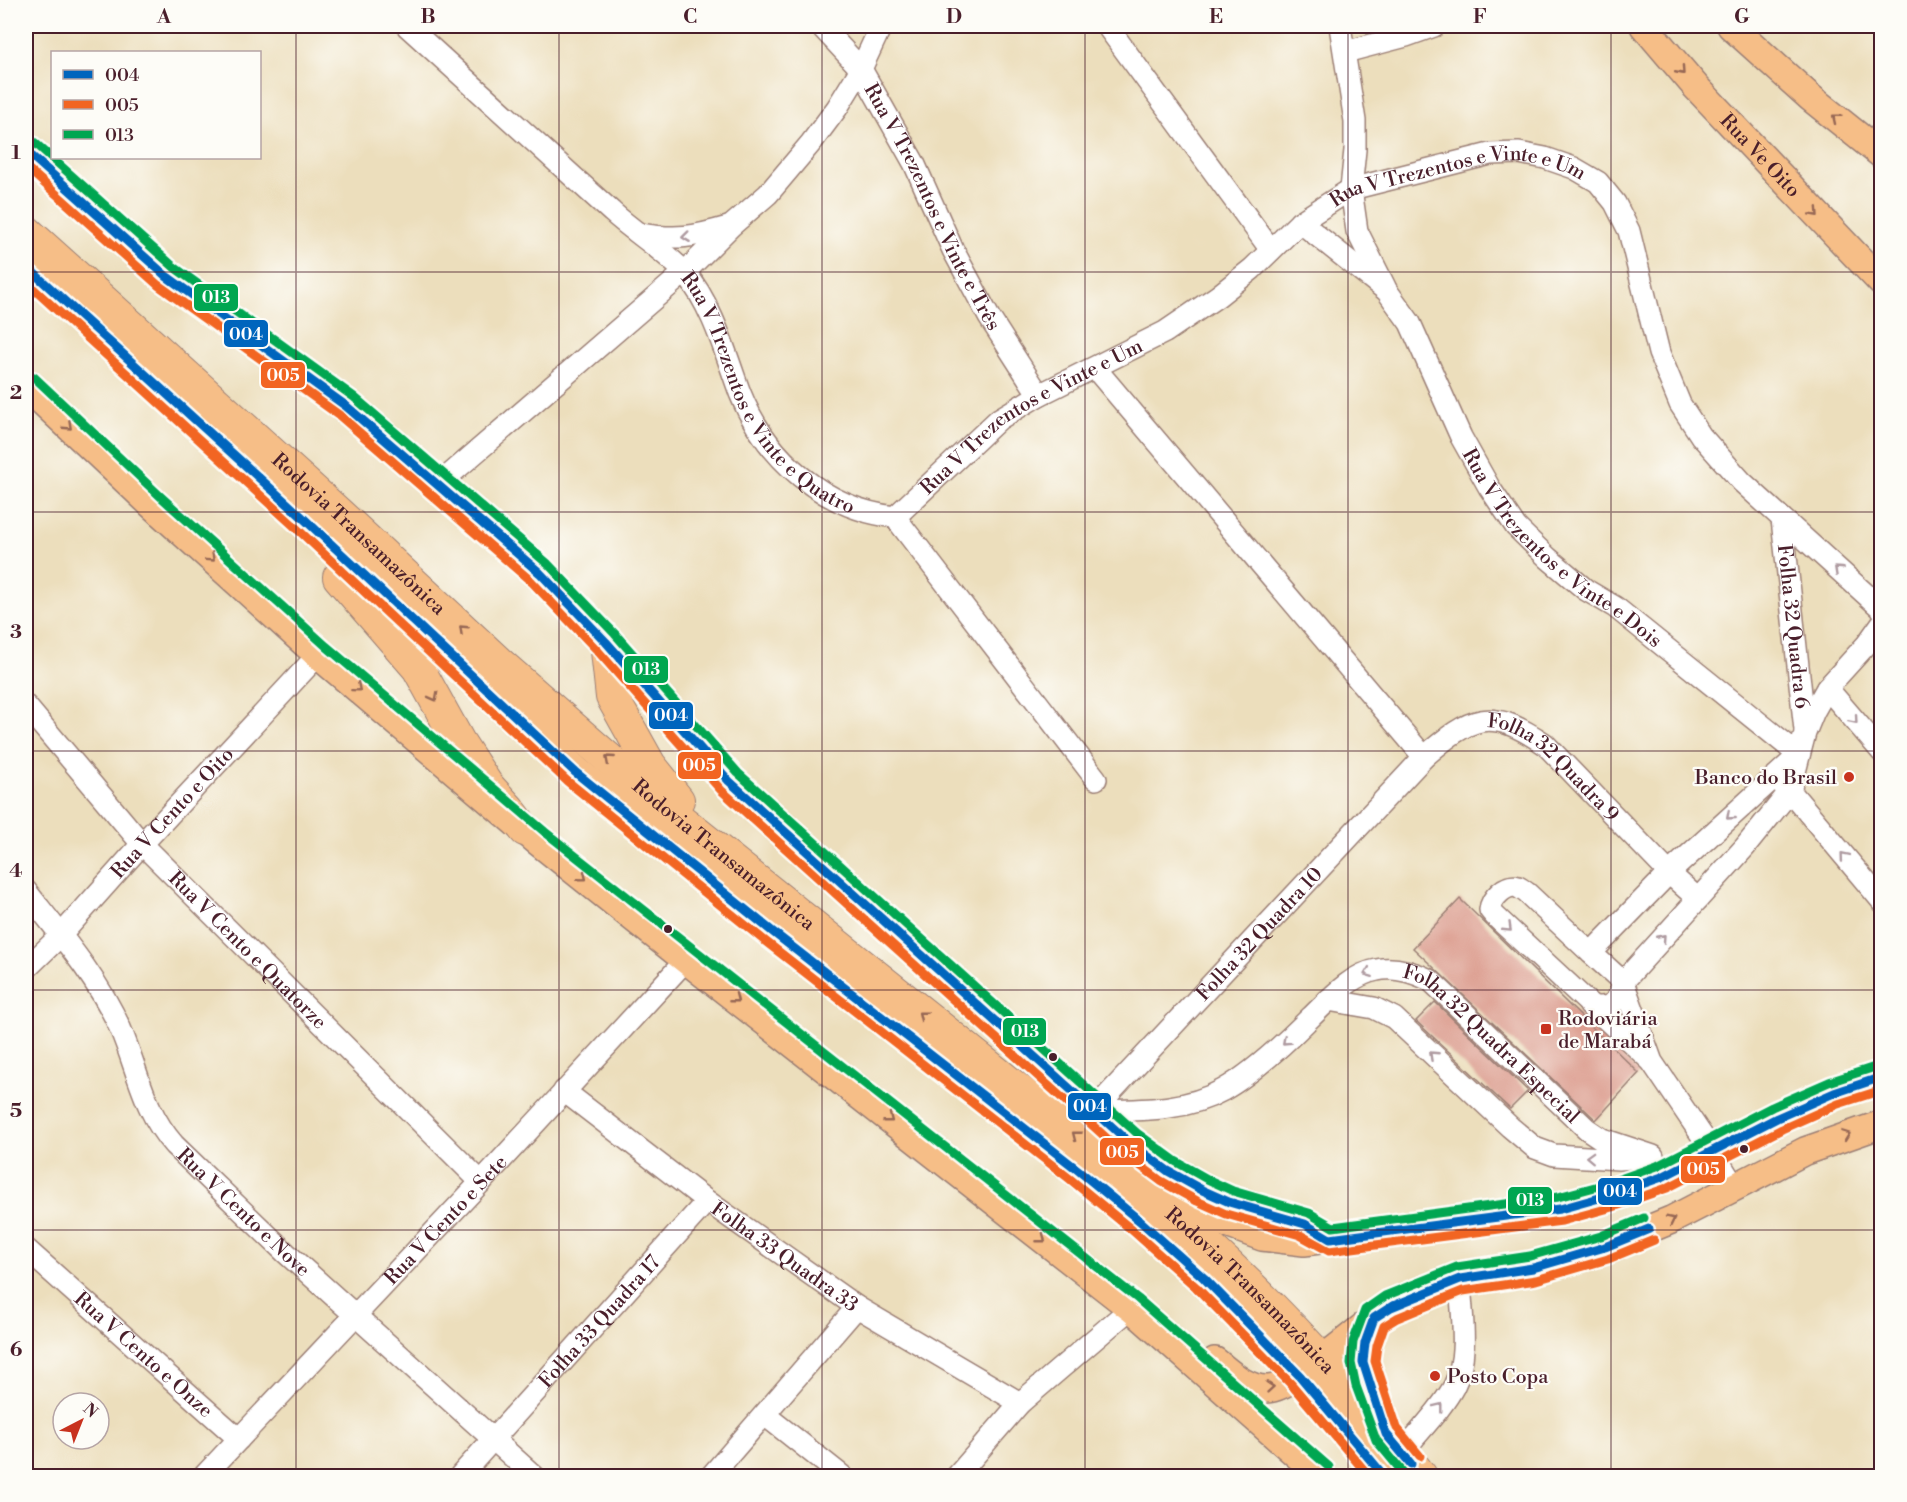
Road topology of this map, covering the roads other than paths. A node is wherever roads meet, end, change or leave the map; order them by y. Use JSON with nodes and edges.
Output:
{"nodes":[{"id":1,"x":407,"y":26,"type":"edge"},
{"id":2,"x":821,"y":26,"type":"edge"},
{"id":3,"x":881,"y":26,"type":"edge"},
{"id":4,"x":1107,"y":26,"type":"edge"},
{"id":5,"x":1341,"y":26,"type":"edge"},
{"id":6,"x":1434,"y":26,"type":"edge"},
{"id":7,"x":1644,"y":26,"type":"edge"},
{"id":8,"x":1731,"y":26,"type":"edge"},
{"id":9,"x":1345,"y":52,"type":"junction"},
{"id":10,"x":861,"y":69,"type":"junction"},
{"id":11,"x":26,"y":151,"type":"edge"},
{"id":12,"x":1881,"y":155,"type":"edge"},
{"id":13,"x":1351,"y":189,"type":"junction"},
{"id":14,"x":1300,"y":222,"type":"junction"},
{"id":15,"x":731,"y":226,"type":"junction"},
{"id":16,"x":26,"y":231,"type":"edge"},
{"id":17,"x":640,"y":234,"type":"junction"},
{"id":18,"x":1271,"y":250,"type":"junction"},
{"id":19,"x":26,"y":266,"type":"edge"},
{"id":20,"x":685,"y":272,"type":"junction"},
{"id":21,"x":1881,"y":283,"type":"edge"},
{"id":22,"x":1387,"y":291,"type":"junction"},
{"id":23,"x":1095,"y":368,"type":"junction"},
{"id":24,"x":26,"y":386,"type":"edge"},
{"id":25,"x":1039,"y":395,"type":"junction"},
{"id":26,"x":439,"y":484,"type":"junction"},
{"id":27,"x":300,"y":516,"type":"junction"},
{"id":28,"x":895,"y":517,"type":"junction"},
{"id":29,"x":1782,"y":519,"type":"junction"},
{"id":30,"x":1881,"y":609,"type":"edge"},
{"id":31,"x":1881,"y":623,"type":"edge"},
{"id":32,"x":606,"y":642,"type":"junction"},
{"id":33,"x":318,"y":655,"type":"junction"},
{"id":34,"x":1827,"y":688,"type":"junction"},
{"id":35,"x":26,"y":706,"type":"edge"},
{"id":36,"x":1805,"y":733,"type":"junction"},
{"id":37,"x":1881,"y":752,"type":"edge"},
{"id":38,"x":1799,"y":755,"type":"junction"},
{"id":39,"x":1424,"y":757,"type":"junction"},
{"id":40,"x":1096,"y":778,"type":"dead end"},
{"id":41,"x":1782,"y":784,"type":"junction"},
{"id":42,"x":525,"y":830,"type":"junction"},
{"id":43,"x":141,"y":844,"type":"junction"},
{"id":44,"x":743,"y":872,"type":"junction"},
{"id":45,"x":1669,"y":873,"type":"junction"},
{"id":46,"x":26,"y":891,"type":"edge"},
{"id":47,"x":1698,"y":899,"type":"junction"},
{"id":48,"x":1881,"y":901,"type":"edge"},
{"id":49,"x":61,"y":935,"type":"junction"},
{"id":50,"x":1592,"y":952,"type":"junction"},
{"id":51,"x":686,"y":960,"type":"junction"},
{"id":52,"x":26,"y":969,"type":"edge"},
{"id":53,"x":1623,"y":982,"type":"junction"},
{"id":54,"x":1328,"y":1000,"type":"junction"},
{"id":55,"x":1590,"y":1006,"type":"junction"},
{"id":56,"x":1652,"y":1062,"type":"junction"},
{"id":57,"x":1881,"y":1077,"type":"edge"},
{"id":58,"x":564,"y":1091,"type":"junction"},
{"id":59,"x":1093,"y":1111,"type":"junction"},
{"id":60,"x":1881,"y":1124,"type":"edge"},
{"id":61,"x":1653,"y":1156,"type":"junction"},
{"id":62,"x":1702,"y":1158,"type":"junction"},
{"id":63,"x":481,"y":1182,"type":"junction"},
{"id":64,"x":1734,"y":1186,"type":"junction"},
{"id":65,"x":1150,"y":1195,"type":"junction"},
{"id":66,"x":707,"y":1202,"type":"junction"},
{"id":67,"x":1330,"y":1239,"type":"junction"},
{"id":68,"x":26,"y":1249,"type":"edge"},
{"id":69,"x":1460,"y":1279,"type":"junction"},
{"id":70,"x":857,"y":1307,"type":"junction"},
{"id":71,"x":1131,"y":1308,"type":"junction"},
{"id":72,"x":356,"y":1316,"type":"junction"},
{"id":73,"x":1374,"y":1318,"type":"junction"},
{"id":74,"x":1310,"y":1368,"type":"junction"},
{"id":75,"x":1020,"y":1403,"type":"junction"},
{"id":76,"x":765,"y":1415,"type":"junction"},
{"id":77,"x":239,"y":1439,"type":"junction"},
{"id":78,"x":492,"y":1440,"type":"junction"},
{"id":79,"x":1398,"y":1460,"type":"edge"},
{"id":80,"x":204,"y":1476,"type":"edge"},
{"id":81,"x":460,"y":1476,"type":"edge"},
{"id":82,"x":534,"y":1476,"type":"edge"},
{"id":83,"x":711,"y":1476,"type":"edge"},
{"id":84,"x":842,"y":1476,"type":"edge"},
{"id":85,"x":957,"y":1476,"type":"edge"},
{"id":86,"x":1321,"y":1476,"type":"edge"}],
"edges":[{"from":1,"to":17,"type":"street","name":"Rua V Trezentos e Vinte e Quatro"},
{"from":2,"to":10,"type":"street","name":"Rua V Trezentos e Vinte e Três"},
{"from":3,"to":10,"type":"street"},
{"from":4,"to":18,"type":"street"},
{"from":5,"to":9,"type":"street","name":"Rua V Trezentos e Vinte e Dois"},
{"from":6,"to":9,"type":"street"},
{"from":7,"to":21,"type":"main road","name":"Rua Ve Oito","one_way":true},
{"from":12,"to":8,"type":"main road","one_way":true},
{"from":9,"to":13,"type":"street","name":"Rua V Trezentos e Vinte e Dois"},
{"from":10,"to":15,"type":"street"},
{"from":10,"to":25,"type":"street","name":"Rua V Trezentos e Vinte e Três"},
{"from":11,"to":26,"type":"main road"},
{"from":13,"to":14,"type":"street","name":"Rua V Trezentos e Vinte e Um"},
{"from":13,"to":22,"type":"street","name":"Rua V Trezentos e Vinte e Dois"},
{"from":13,"to":29,"type":"street","name":"Rua V Trezentos e Vinte e Um"},
{"from":14,"to":18,"type":"street","name":"Rua V Trezentos e Vinte e Um"},
{"from":14,"to":22,"type":"street","name":"Rua V Trezentos e Vinte e Dois"},
{"from":15,"to":17,"type":"street","one_way":true},
{"from":15,"to":20,"type":"street"},
{"from":44,"to":16,"type":"highway","name":"Rodovia Transamazônica","one_way":true},
{"from":17,"to":20,"type":"street","name":"Rua V Trezentos e Vinte e Quatro"},
{"from":18,"to":23,"type":"street","name":"Rua V Trezentos e Vinte e Um"},
{"from":19,"to":27,"type":"highway","name":"Rodovia Transamazônica"},
{"from":20,"to":26,"type":"street"},
{"from":20,"to":28,"type":"street","name":"Rua V Trezentos e Vinte e Quatro"},
{"from":22,"to":38,"type":"street","name":"Rua V Trezentos e Vinte e Dois"},
{"from":23,"to":25,"type":"street","name":"Rua V Trezentos e Vinte e Um"},
{"from":23,"to":39,"type":"street"},
{"from":24,"to":33,"type":"main road","one_way":true},
{"from":25,"to":28,"type":"street","name":"Rua V Trezentos e Vinte e Um"},
{"from":26,"to":32,"type":"main road"},
{"from":27,"to":42,"type":"highway","one_way":true},
{"from":27,"to":74,"type":"highway","name":"Rodovia Transamazônica"},
{"from":28,"to":40,"type":"street"},
{"from":30,"to":29,"type":"street","name":"Rua V Trezentos e Vinte e Um","one_way":true},
{"from":29,"to":36,"type":"street","name":"Folha 32 Quadra 6"},
{"from":31,"to":34,"type":"street"},
{"from":32,"to":44,"type":"highway"},
{"from":32,"to":59,"type":"main road"},
{"from":33,"to":42,"type":"main road","one_way":true},
{"from":33,"to":43,"type":"street","name":"Rua V Cento e Oito"},
{"from":34,"to":36,"type":"street"},
{"from":34,"to":37,"type":"street","one_way":true},
{"from":35,"to":43,"type":"street","name":"Rua V Cento e Quatorze"},
{"from":36,"to":38,"type":"street"},
{"from":38,"to":41,"type":"street"},
{"from":39,"to":45,"type":"street","name":"Folha 32 Quadra 9"},
{"from":39,"to":59,"type":"street","name":"Folha 32 Quadra 10"},
{"from":41,"to":45,"type":"street","one_way":true},
{"from":41,"to":47,"type":"street"},
{"from":48,"to":41,"type":"street","one_way":true},
{"from":42,"to":51,"type":"main road","one_way":true},
{"from":43,"to":49,"type":"street","name":"Rua V Cento e Oito"},
{"from":43,"to":63,"type":"street","name":"Rua V Cento e Quatorze"},
{"from":65,"to":44,"type":"highway","name":"Rodovia Transamazônica","one_way":true},
{"from":45,"to":47,"type":"street","name":"Folha 32 Quadra 9"},
{"from":45,"to":50,"type":"street"},
{"from":46,"to":49,"type":"street","name":"Rua V Cento e Nove"},
{"from":53,"to":47,"type":"street","one_way":true},
{"from":49,"to":52,"type":"street","name":"Rua V Cento e Oito"},
{"from":49,"to":72,"type":"street","name":"Rua V Cento e Nove"},
{"from":50,"to":53,"type":"street"},
{"from":50,"to":55,"type":"street","one_way":true},
{"from":51,"to":58,"type":"street","name":"Rua V Cento e Sete"},
{"from":51,"to":71,"type":"main road","one_way":true},
{"from":53,"to":55,"type":"street"},
{"from":53,"to":56,"type":"street"},
{"from":54,"to":59,"type":"street","name":"Folha 32 Quadra Especial","one_way":true},
{"from":61,"to":54,"type":"street","name":"Folha 32 Quadra Especial","one_way":true},
{"from":61,"to":54,"type":"street","name":"Folha 32 Quadra Especial","one_way":true},
{"from":55,"to":56,"type":"street"},
{"from":56,"to":62,"type":"street"},
{"from":57,"to":62,"type":"main road"},
{"from":58,"to":63,"type":"street","name":"Rua V Cento e Sete"},
{"from":58,"to":66,"type":"street","name":"Folha 33 Quadra 33"},
{"from":59,"to":67,"type":"main road"},
{"from":64,"to":60,"type":"main road","one_way":true},
{"from":61,"to":62,"type":"street","name":"Folha 32 Quadra Especial"},
{"from":62,"to":64,"type":"street"},
{"from":62,"to":67,"type":"main road"},
{"from":63,"to":72,"type":"street","name":"Rua V Cento e Sete"},
{"from":69,"to":64,"type":"main road","one_way":true},
{"from":65,"to":67,"type":"main road"},
{"from":65,"to":74,"type":"highway","name":"Rodovia Transamazônica"},
{"from":66,"to":70,"type":"street","name":"Folha 33 Quadra 33"},
{"from":66,"to":78,"type":"street","name":"Folha 33 Quadra 17"},
{"from":68,"to":77,"type":"street","name":"Rua V Cento e Onze"},
{"from":69,"to":73,"type":"main road"},
{"from":79,"to":69,"type":"street","one_way":true},
{"from":70,"to":75,"type":"street","name":"Folha 33 Quadra 33"},
{"from":70,"to":76,"type":"street"},
{"from":71,"to":74,"type":"main road","one_way":true},
{"from":71,"to":75,"type":"street"},
{"from":71,"to":86,"type":"main road"},
{"from":72,"to":77,"type":"street","name":"Rua V Cento e Sete"},
{"from":72,"to":78,"type":"street","name":"Rua V Cento e Nove"},
{"from":73,"to":74,"type":"main road"},
{"from":73,"to":79,"type":"main road"},
{"from":74,"to":79,"type":"highway","name":"Rodovia Transamazônica"},
{"from":74,"to":79,"type":"highway","name":"Rodovia Transamazônica"},
{"from":75,"to":85,"type":"street"},
{"from":76,"to":83,"type":"street"},
{"from":76,"to":84,"type":"street"},
{"from":77,"to":80,"type":"street","name":"Rua V Cento e Sete"},
{"from":78,"to":81,"type":"street","name":"Folha 33 Quadra 17"},
{"from":78,"to":82,"type":"street","name":"Rua V Cento e Nove"}]}
